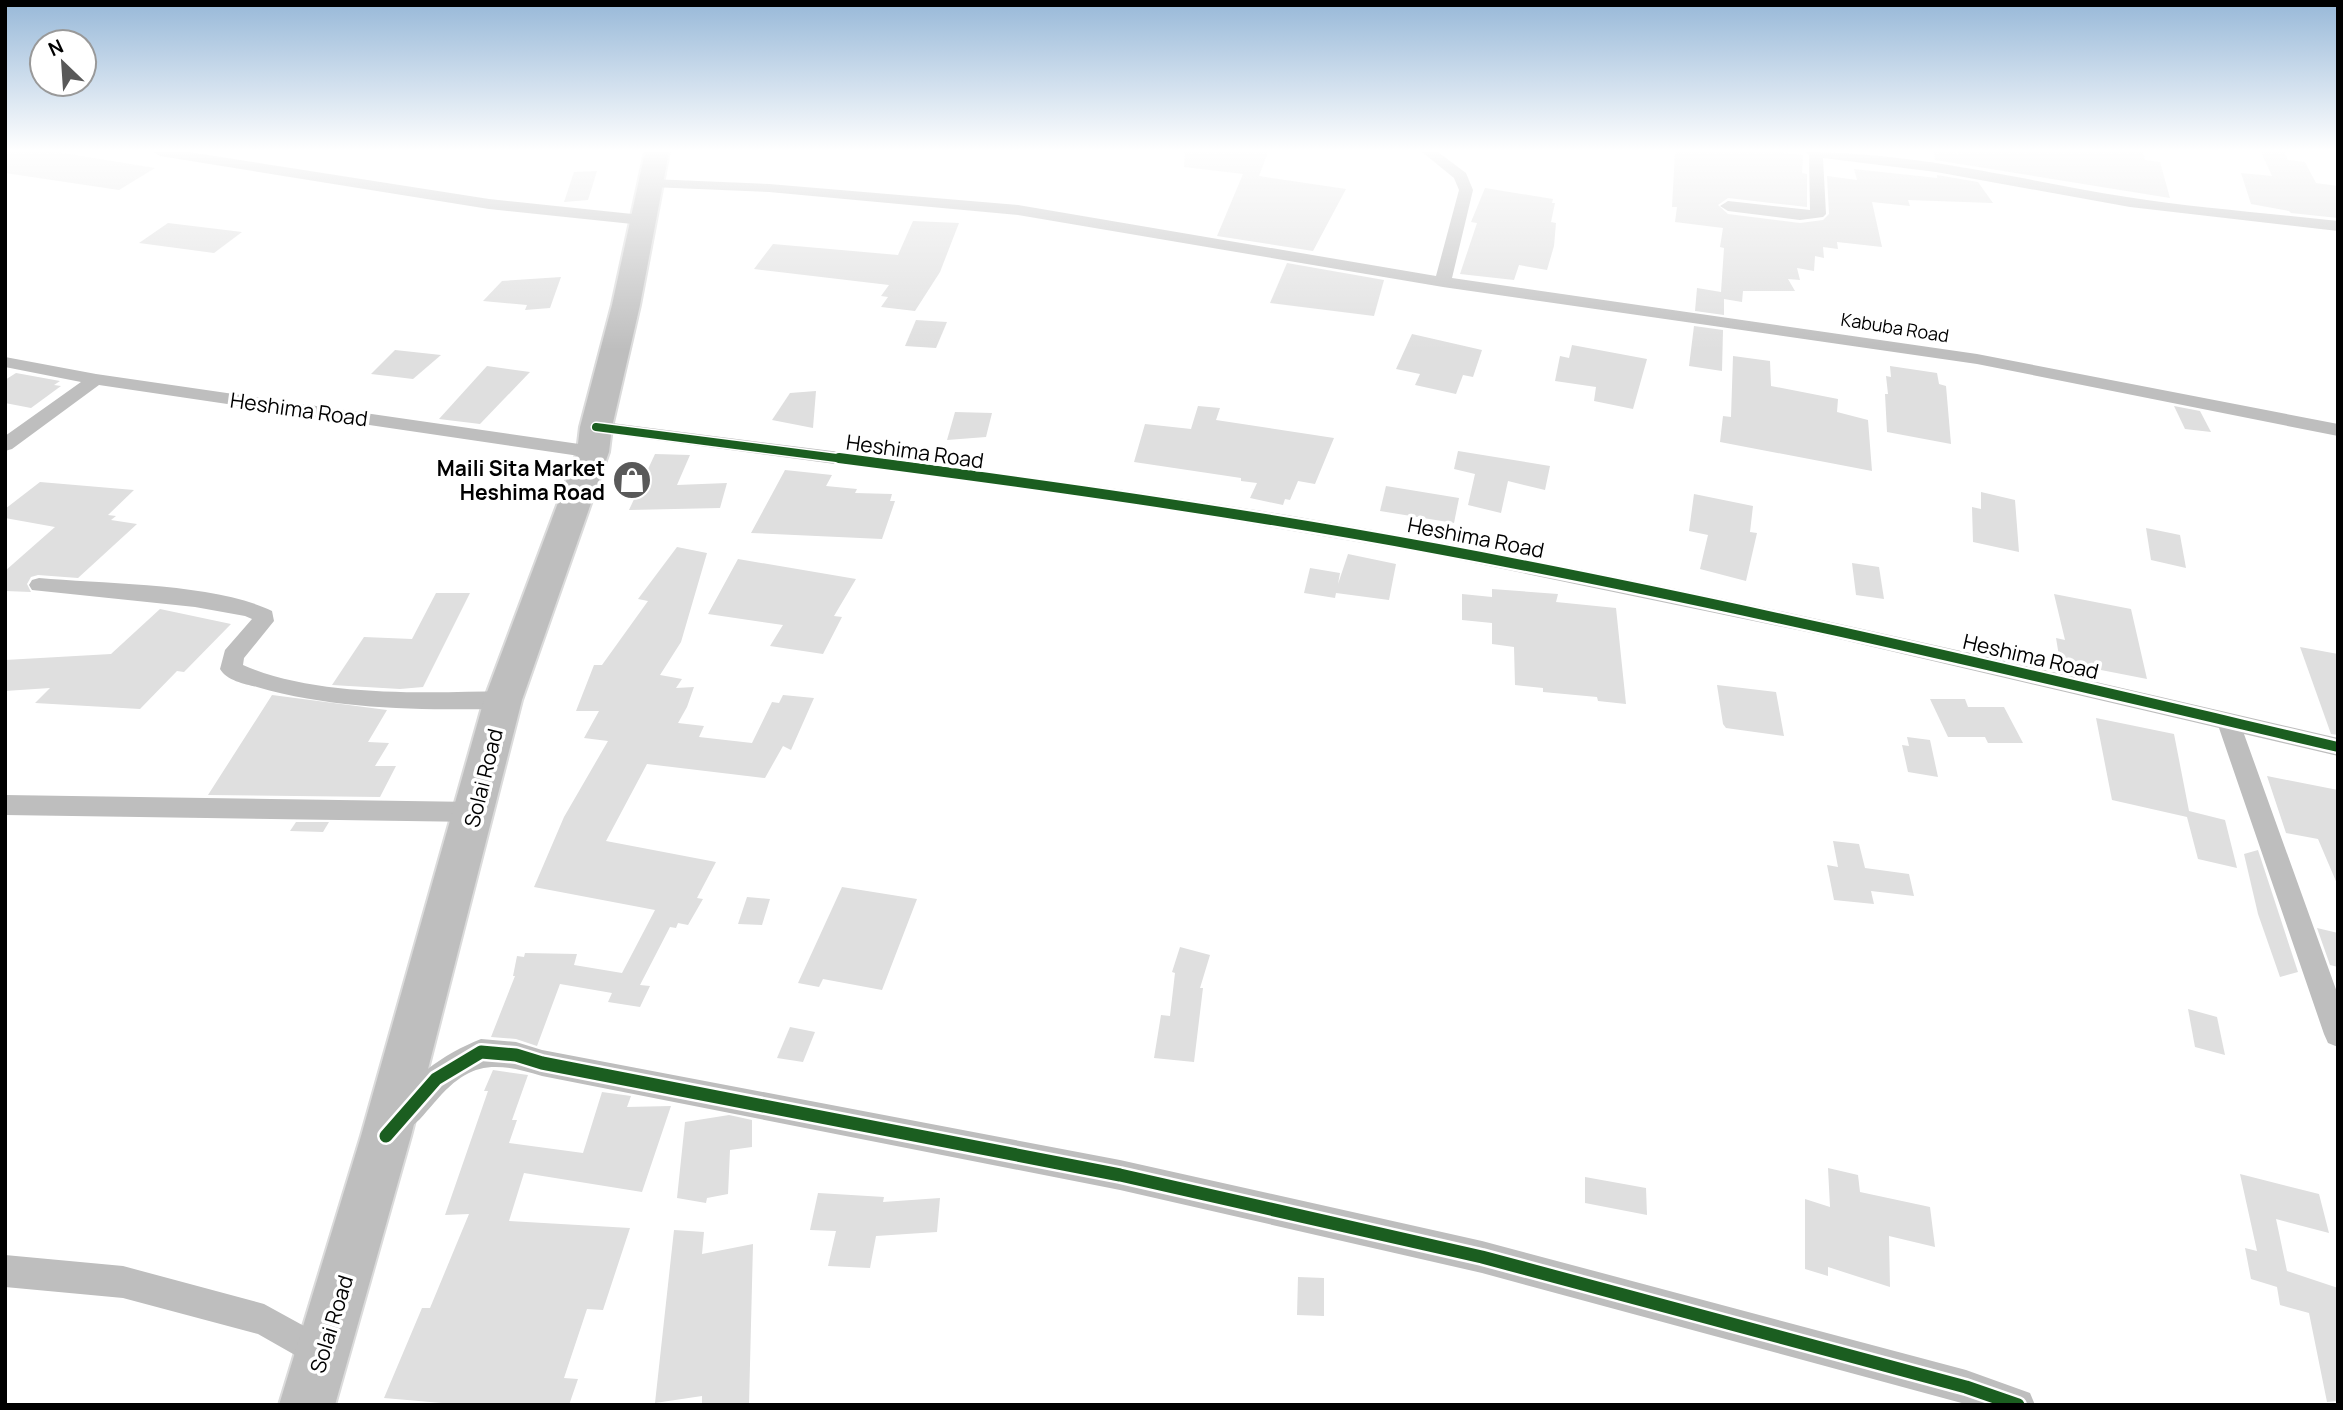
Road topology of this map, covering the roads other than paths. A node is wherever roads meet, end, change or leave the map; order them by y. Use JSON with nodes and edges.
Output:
{"nodes":[{"id":1,"x":643,"y":218,"type":"edge"},
{"id":2,"x":1064,"y":218,"type":"edge"},
{"id":3,"x":1459,"y":218,"type":"edge"},
{"id":4,"x":2267,"y":218,"type":"edge"},
{"id":5,"x":2338,"y":226,"type":"edge"},
{"id":6,"x":1443,"y":282,"type":"junction"},
{"id":7,"x":5,"y":362,"type":"edge"},
{"id":8,"x":96,"y":379,"type":"junction"},
{"id":9,"x":2338,"y":430,"type":"edge"},
{"id":10,"x":594,"y":439,"type":"junction"},
{"id":11,"x":5,"y":445,"type":"edge"},
{"id":12,"x":39,"y":585,"type":"dead end"},
{"id":13,"x":503,"y":700,"type":"junction"},
{"id":14,"x":2228,"y":721,"type":"junction"},
{"id":15,"x":2338,"y":747,"type":"edge"},
{"id":16,"x":5,"y":805,"type":"edge"},
{"id":17,"x":475,"y":812,"type":"junction"},
{"id":18,"x":2338,"y":1034,"type":"edge"},
{"id":19,"x":386,"y":1136,"type":"junction"},
{"id":20,"x":5,"y":1271,"type":"edge"},
{"id":21,"x":323,"y":1355,"type":"junction"},
{"id":22,"x":307,"y":1405,"type":"edge"},
{"id":23,"x":2018,"y":1405,"type":"edge"}],
"edges":[{"from":1,"to":10,"type":"highway","name":"Solai Road"},
{"from":2,"to":6,"type":"street","name":"Kabuba Road"},
{"from":3,"to":6,"type":"street"},
{"from":4,"to":5,"type":"street"},
{"from":6,"to":9,"type":"street","name":"Kabuba Road"},
{"from":7,"to":8,"type":"street","name":"Heshima Road"},
{"from":8,"to":10,"type":"street","name":"Heshima Road"},
{"from":8,"to":11,"type":"street"},
{"from":10,"to":13,"type":"highway","name":"Solai Road"},
{"from":10,"to":14,"type":"street","name":"Heshima Road"},
{"from":12,"to":13,"type":"street"},
{"from":13,"to":17,"type":"highway","name":"Solai Road"},
{"from":14,"to":15,"type":"street","name":"Heshima Road"},
{"from":14,"to":18,"type":"street"},
{"from":16,"to":17,"type":"street"},
{"from":17,"to":19,"type":"highway","name":"Solai Road"},
{"from":19,"to":21,"type":"highway","name":"Solai Road"},
{"from":19,"to":23,"type":"street"},
{"from":20,"to":21,"type":"street"},
{"from":21,"to":22,"type":"highway","name":"Solai Road"}]}
